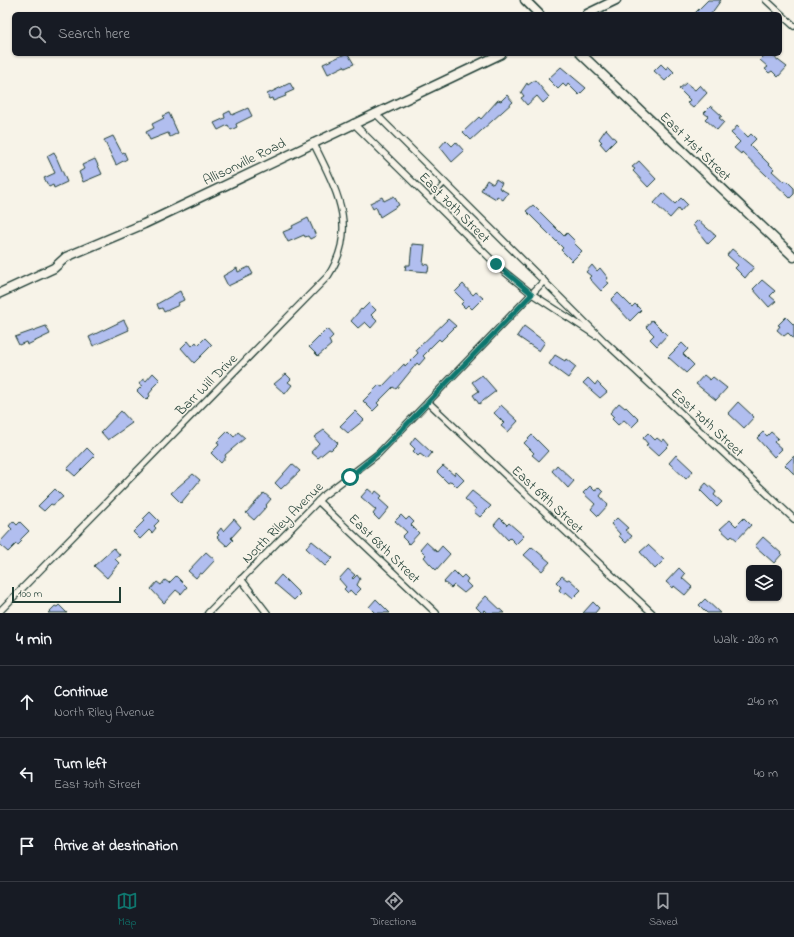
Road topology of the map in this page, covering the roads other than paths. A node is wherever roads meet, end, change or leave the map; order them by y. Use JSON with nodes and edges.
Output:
{"nodes":[{"id":1,"x":525,"y":0,"type":"edge"},
{"id":2,"x":616,"y":0,"type":"edge"},
{"id":3,"x":766,"y":0,"type":"edge"},
{"id":4,"x":537,"y":12,"type":"edge"},
{"id":5,"x":591,"y":12,"type":"edge"},
{"id":6,"x":779,"y":12,"type":"edge"},
{"id":7,"x":782,"y":15,"type":"edge"},
{"id":8,"x":794,"y":26,"type":"edge"},
{"id":9,"x":497,"y":56,"type":"edge"},
{"id":10,"x":583,"y":56,"type":"edge"},
{"id":11,"x":375,"y":113,"type":"junction"},
{"id":12,"x":353,"y":123,"type":"junction"},
{"id":13,"x":313,"y":142,"type":"junction"},
{"id":14,"x":446,"y":183,"type":"junction"},
{"id":15,"x":430,"y":199,"type":"junction"},
{"id":16,"x":794,"y":257,"type":"edge"},
{"id":17,"x":544,"y":281,"type":"junction"},
{"id":18,"x":0,"y":293,"type":"edge"},
{"id":19,"x":532,"y":294,"type":"junction"},
{"id":20,"x":605,"y":342,"type":"junction"},
{"id":21,"x":428,"y":402,"type":"junction"},
{"id":22,"x":318,"y":501,"type":"junction"},
{"id":23,"x":794,"y":519,"type":"edge"},
{"id":24,"x":241,"y":580,"type":"junction"},
{"id":25,"x":0,"y":611,"type":"edge"},
{"id":26,"x":208,"y":613,"type":"edge"},
{"id":27,"x":267,"y":613,"type":"edge"},
{"id":28,"x":436,"y":613,"type":"edge"},
{"id":29,"x":652,"y":613,"type":"edge"}],
"edges":[{"from":1,"to":4,"type":"main road"},
{"from":2,"to":5,"type":"main road"},
{"from":3,"to":6,"type":"street"},
{"from":7,"to":8,"type":"street"},
{"from":9,"to":11,"type":"main road","name":"Allisonville Road"},
{"from":10,"to":16,"type":"main road","name":"East 71st Street"},
{"from":11,"to":12,"type":"main road","name":"Allisonville Road"},
{"from":11,"to":14,"type":"street","name":"East 70th Street"},
{"from":12,"to":13,"type":"main road","name":"Allisonville Road"},
{"from":12,"to":15,"type":"street","name":"East 70th Street"},
{"from":13,"to":18,"type":"main road","name":"Allisonville Road"},
{"from":13,"to":25,"type":"street","name":"Barr Will Drive"},
{"from":14,"to":15,"type":"lane"},
{"from":14,"to":17,"type":"street","name":"East 70th Street"},
{"from":15,"to":19,"type":"street","name":"East 70th Street"},
{"from":17,"to":19,"type":"street","name":"North Riley Avenue"},
{"from":17,"to":20,"type":"street","name":"East 70th Street"},
{"from":19,"to":20,"type":"street","name":"East 70th Street"},
{"from":19,"to":21,"type":"street","name":"North Riley Avenue"},
{"from":20,"to":23,"type":"street","name":"East 70th Street"},
{"from":21,"to":22,"type":"street","name":"North Riley Avenue"},
{"from":21,"to":29,"type":"street","name":"East 69th Street"},
{"from":22,"to":24,"type":"street","name":"North Riley Avenue"},
{"from":22,"to":28,"type":"street","name":"East 68th Street"},
{"from":24,"to":26,"type":"street","name":"North Riley Avenue"},
{"from":24,"to":27,"type":"street"}]}
